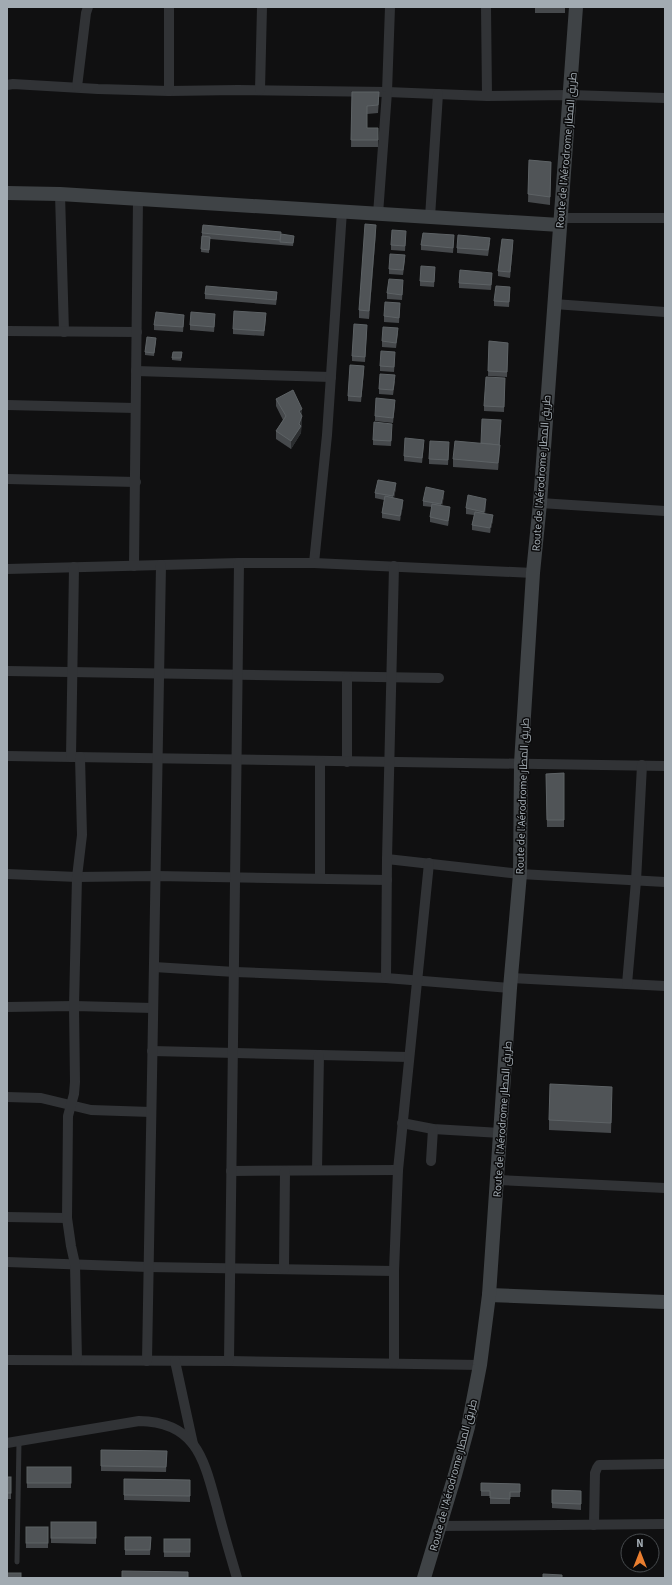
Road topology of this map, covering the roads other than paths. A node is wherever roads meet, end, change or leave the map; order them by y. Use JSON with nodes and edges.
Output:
{"nodes":[{"id":1,"x":88,"y":7,"type":"edge"},
{"id":2,"x":169,"y":7,"type":"edge"},
{"id":3,"x":262,"y":7,"type":"edge"},
{"id":4,"x":390,"y":7,"type":"edge"},
{"id":5,"x":486,"y":7,"type":"edge"},
{"id":6,"x":576,"y":7,"type":"edge"},
{"id":7,"x":7,"y":85,"type":"edge"},
{"id":8,"x":77,"y":87,"type":"junction"},
{"id":9,"x":260,"y":90,"type":"junction"},
{"id":10,"x":169,"y":91,"type":"junction"},
{"id":11,"x":387,"y":92,"type":"junction"},
{"id":12,"x":438,"y":94,"type":"junction"},
{"id":13,"x":570,"y":95,"type":"junction"},
{"id":14,"x":487,"y":96,"type":"junction"},
{"id":15,"x":665,"y":98,"type":"edge"},
{"id":16,"x":7,"y":193,"type":"edge"},
{"id":17,"x":60,"y":194,"type":"junction"},
{"id":18,"x":138,"y":199,"type":"junction"},
{"id":19,"x":342,"y":211,"type":"junction"},
{"id":20,"x":378,"y":214,"type":"junction"},
{"id":21,"x":430,"y":217,"type":"junction"},
{"id":22,"x":665,"y":218,"type":"edge"},
{"id":23,"x":560,"y":222,"type":"junction"},
{"id":24,"x":554,"y":304,"type":"junction"},
{"id":25,"x":665,"y":312,"type":"edge"},
{"id":26,"x":7,"y":331,"type":"edge"},
{"id":27,"x":64,"y":332,"type":"junction"},
{"id":28,"x":137,"y":332,"type":"junction"},
{"id":29,"x":136,"y":371,"type":"junction"},
{"id":30,"x":331,"y":377,"type":"junction"},
{"id":31,"x":7,"y":404,"type":"edge"},
{"id":32,"x":135,"y":408,"type":"junction"},
{"id":33,"x":7,"y":479,"type":"edge"},
{"id":34,"x":136,"y":482,"type":"junction"},
{"id":35,"x":540,"y":503,"type":"junction"},
{"id":36,"x":665,"y":511,"type":"edge"},
{"id":37,"x":240,"y":563,"type":"junction"},
{"id":38,"x":314,"y":563,"type":"junction"},
{"id":39,"x":161,"y":565,"type":"junction"},
{"id":40,"x":134,"y":566,"type":"junction"},
{"id":41,"x":394,"y":566,"type":"junction"},
{"id":42,"x":74,"y":567,"type":"junction"},
{"id":43,"x":7,"y":569,"type":"edge"},
{"id":44,"x":533,"y":573,"type":"junction"},
{"id":45,"x":7,"y":671,"type":"edge"},
{"id":46,"x":72,"y":672,"type":"junction"},
{"id":47,"x":159,"y":674,"type":"junction"},
{"id":48,"x":238,"y":676,"type":"junction"},
{"id":49,"x":347,"y":677,"type":"junction"},
{"id":50,"x":392,"y":677,"type":"junction"},
{"id":51,"x":439,"y":678,"type":"dead end"},
{"id":52,"x":7,"y":756,"type":"edge"},
{"id":53,"x":76,"y":757,"type":"junction"},
{"id":54,"x":157,"y":758,"type":"junction"},
{"id":55,"x":236,"y":760,"type":"junction"},
{"id":56,"x":320,"y":761,"type":"junction"},
{"id":57,"x":347,"y":762,"type":"junction"},
{"id":58,"x":389,"y":762,"type":"junction"},
{"id":59,"x":521,"y":763,"type":"junction"},
{"id":60,"x":642,"y":765,"type":"junction"},
{"id":61,"x":665,"y":766,"type":"edge"},
{"id":62,"x":387,"y":859,"type":"junction"},
{"id":63,"x":429,"y":864,"type":"junction"},
{"id":64,"x":7,"y":874,"type":"edge"},
{"id":65,"x":520,"y":874,"type":"junction"},
{"id":66,"x":156,"y":876,"type":"junction"},
{"id":67,"x":77,"y":877,"type":"junction"},
{"id":68,"x":235,"y":877,"type":"junction"},
{"id":69,"x":320,"y":878,"type":"junction"},
{"id":70,"x":387,"y":880,"type":"junction"},
{"id":71,"x":636,"y":880,"type":"junction"},
{"id":72,"x":665,"y":882,"type":"edge"},
{"id":73,"x":154,"y":968,"type":"junction"},
{"id":74,"x":235,"y":972,"type":"junction"},
{"id":75,"x":386,"y":978,"type":"junction"},
{"id":76,"x":417,"y":980,"type":"junction"},
{"id":77,"x":511,"y":983,"type":"junction"},
{"id":78,"x":628,"y":984,"type":"junction"},
{"id":79,"x":665,"y":986,"type":"edge"},
{"id":80,"x":74,"y":1006,"type":"junction"},
{"id":81,"x":7,"y":1007,"type":"edge"},
{"id":82,"x":153,"y":1008,"type":"junction"},
{"id":83,"x":152,"y":1051,"type":"junction"},
{"id":84,"x":233,"y":1053,"type":"junction"},
{"id":85,"x":319,"y":1055,"type":"junction"},
{"id":86,"x":409,"y":1057,"type":"junction"},
{"id":87,"x":7,"y":1097,"type":"edge"},
{"id":88,"x":70,"y":1106,"type":"junction"},
{"id":89,"x":151,"y":1112,"type":"junction"},
{"id":90,"x":402,"y":1123,"type":"junction"},
{"id":91,"x":433,"y":1129,"type":"junction"},
{"id":92,"x":501,"y":1134,"type":"junction"},
{"id":93,"x":431,"y":1161,"type":"dead end"},
{"id":94,"x":232,"y":1170,"type":"junction"},
{"id":95,"x":285,"y":1170,"type":"junction"},
{"id":96,"x":317,"y":1170,"type":"junction"},
{"id":97,"x":398,"y":1170,"type":"junction"},
{"id":98,"x":498,"y":1180,"type":"junction"},
{"id":99,"x":665,"y":1188,"type":"edge"},
{"id":100,"x":7,"y":1217,"type":"edge"},
{"id":101,"x":67,"y":1218,"type":"junction"},
{"id":102,"x":7,"y":1262,"type":"edge"},
{"id":103,"x":75,"y":1264,"type":"junction"},
{"id":104,"x":148,"y":1267,"type":"junction"},
{"id":105,"x":230,"y":1268,"type":"junction"},
{"id":106,"x":284,"y":1269,"type":"junction"},
{"id":107,"x":394,"y":1271,"type":"junction"},
{"id":108,"x":489,"y":1295,"type":"junction"},
{"id":109,"x":665,"y":1302,"type":"edge"},
{"id":110,"x":7,"y":1360,"type":"edge"},
{"id":111,"x":78,"y":1360,"type":"junction"},
{"id":112,"x":147,"y":1361,"type":"junction"},
{"id":113,"x":175,"y":1361,"type":"junction"},
{"id":114,"x":229,"y":1361,"type":"junction"},
{"id":115,"x":394,"y":1363,"type":"junction"},
{"id":116,"x":480,"y":1365,"type":"junction"},
{"id":117,"x":19,"y":1441,"type":"junction"},
{"id":118,"x":7,"y":1443,"type":"edge"},
{"id":119,"x":193,"y":1444,"type":"junction"},
{"id":120,"x":665,"y":1464,"type":"edge"},
{"id":121,"x":665,"y":1524,"type":"edge"},
{"id":122,"x":594,"y":1525,"type":"junction"},
{"id":123,"x":440,"y":1526,"type":"junction"},
{"id":124,"x":17,"y":1562,"type":"dead end"},
{"id":125,"x":237,"y":1578,"type":"edge"},
{"id":126,"x":424,"y":1578,"type":"edge"}],
"edges":[{"from":1,"to":8,"type":"street"},
{"from":2,"to":10,"type":"street"},
{"from":3,"to":9,"type":"street"},
{"from":4,"to":11,"type":"street"},
{"from":5,"to":14,"type":"street"},
{"from":6,"to":13,"type":"street","name":"Route de l'Aérodrome طريق المطار"},
{"from":7,"to":8,"type":"street"},
{"from":8,"to":10,"type":"street"},
{"from":9,"to":10,"type":"street"},
{"from":9,"to":11,"type":"street"},
{"from":11,"to":12,"type":"street"},
{"from":11,"to":20,"type":"street"},
{"from":12,"to":14,"type":"street"},
{"from":12,"to":21,"type":"street"},
{"from":13,"to":14,"type":"street"},
{"from":13,"to":15,"type":"street"},
{"from":13,"to":23,"type":"street","name":"Route de l'Aérodrome طريق المطار"},
{"from":16,"to":17,"type":"street"},
{"from":17,"to":18,"type":"street"},
{"from":17,"to":27,"type":"street"},
{"from":18,"to":19,"type":"street"},
{"from":18,"to":28,"type":"street"},
{"from":19,"to":20,"type":"street"},
{"from":19,"to":30,"type":"street"},
{"from":20,"to":21,"type":"street"},
{"from":21,"to":23,"type":"street"},
{"from":22,"to":23,"type":"street"},
{"from":23,"to":24,"type":"street","name":"Route de l'Aérodrome طريق المطار"},
{"from":24,"to":25,"type":"street"},
{"from":24,"to":35,"type":"street","name":"Route de l'Aérodrome طريق المطار"},
{"from":26,"to":27,"type":"street"},
{"from":27,"to":28,"type":"street"},
{"from":28,"to":29,"type":"street"},
{"from":29,"to":30,"type":"street"},
{"from":29,"to":32,"type":"street"},
{"from":30,"to":38,"type":"street"},
{"from":31,"to":32,"type":"street"},
{"from":32,"to":34,"type":"street"},
{"from":33,"to":34,"type":"street"},
{"from":34,"to":40,"type":"street"},
{"from":35,"to":36,"type":"street"},
{"from":35,"to":44,"type":"street","name":"Route de l'Aérodrome طريق المطار"},
{"from":37,"to":38,"type":"street"},
{"from":37,"to":39,"type":"street"},
{"from":37,"to":48,"type":"street"},
{"from":38,"to":41,"type":"street"},
{"from":39,"to":40,"type":"street"},
{"from":39,"to":47,"type":"street"},
{"from":40,"to":42,"type":"street"},
{"from":41,"to":44,"type":"street"},
{"from":41,"to":50,"type":"street"},
{"from":42,"to":43,"type":"street"},
{"from":42,"to":46,"type":"street"},
{"from":44,"to":59,"type":"street","name":"Route de l'Aérodrome طريق المطار"},
{"from":45,"to":46,"type":"street"},
{"from":46,"to":47,"type":"street"},
{"from":46,"to":53,"type":"street"},
{"from":47,"to":48,"type":"street"},
{"from":47,"to":54,"type":"street"},
{"from":48,"to":49,"type":"street"},
{"from":48,"to":55,"type":"street"},
{"from":49,"to":50,"type":"street"},
{"from":49,"to":57,"type":"street"},
{"from":50,"to":51,"type":"street"},
{"from":50,"to":58,"type":"street"},
{"from":52,"to":53,"type":"street"},
{"from":53,"to":54,"type":"street"},
{"from":53,"to":67,"type":"street"},
{"from":54,"to":55,"type":"street"},
{"from":54,"to":66,"type":"street"},
{"from":55,"to":56,"type":"street"},
{"from":55,"to":68,"type":"street"},
{"from":56,"to":57,"type":"street"},
{"from":56,"to":69,"type":"street"},
{"from":57,"to":58,"type":"street"},
{"from":58,"to":59,"type":"street"},
{"from":58,"to":62,"type":"street"},
{"from":59,"to":60,"type":"street"},
{"from":59,"to":65,"type":"street","name":"Route de l'Aérodrome طريق المطار"},
{"from":60,"to":61,"type":"street"},
{"from":60,"to":71,"type":"street"},
{"from":62,"to":63,"type":"street"},
{"from":62,"to":70,"type":"street"},
{"from":63,"to":65,"type":"street"},
{"from":63,"to":76,"type":"street"},
{"from":64,"to":67,"type":"street"},
{"from":65,"to":71,"type":"street"},
{"from":65,"to":77,"type":"street","name":"Route de l'Aérodrome طريق المطار"},
{"from":66,"to":67,"type":"street"},
{"from":66,"to":68,"type":"street"},
{"from":66,"to":73,"type":"street"},
{"from":67,"to":80,"type":"street"},
{"from":68,"to":69,"type":"street"},
{"from":68,"to":74,"type":"street"},
{"from":69,"to":70,"type":"street"},
{"from":70,"to":75,"type":"street"},
{"from":71,"to":72,"type":"street"},
{"from":71,"to":78,"type":"street"},
{"from":73,"to":74,"type":"street"},
{"from":73,"to":82,"type":"street"},
{"from":74,"to":75,"type":"street"},
{"from":74,"to":84,"type":"street"},
{"from":75,"to":76,"type":"street"},
{"from":76,"to":77,"type":"street"},
{"from":76,"to":86,"type":"street"},
{"from":77,"to":78,"type":"street"},
{"from":77,"to":92,"type":"street","name":"Route de l'Aérodrome طريق المطار"},
{"from":78,"to":79,"type":"street"},
{"from":80,"to":81,"type":"street"},
{"from":80,"to":82,"type":"street"},
{"from":80,"to":88,"type":"street"},
{"from":82,"to":83,"type":"street"},
{"from":83,"to":84,"type":"street"},
{"from":83,"to":89,"type":"street"},
{"from":84,"to":85,"type":"street"},
{"from":84,"to":94,"type":"street"},
{"from":85,"to":86,"type":"street"},
{"from":85,"to":96,"type":"street"},
{"from":86,"to":90,"type":"street"},
{"from":87,"to":88,"type":"street"},
{"from":88,"to":89,"type":"street"},
{"from":88,"to":101,"type":"street"},
{"from":89,"to":104,"type":"street"},
{"from":90,"to":91,"type":"street"},
{"from":90,"to":97,"type":"street"},
{"from":91,"to":92,"type":"street"},
{"from":91,"to":93,"type":"street"},
{"from":92,"to":98,"type":"street","name":"Route de l'Aérodrome طريق المطار"},
{"from":94,"to":95,"type":"street"},
{"from":94,"to":105,"type":"street"},
{"from":95,"to":96,"type":"street"},
{"from":95,"to":106,"type":"street"},
{"from":96,"to":97,"type":"street"},
{"from":97,"to":107,"type":"street"},
{"from":98,"to":99,"type":"street"},
{"from":98,"to":108,"type":"street","name":"Route de l'Aérodrome طريق المطار"},
{"from":100,"to":101,"type":"street"},
{"from":101,"to":103,"type":"street"},
{"from":102,"to":103,"type":"street"},
{"from":103,"to":104,"type":"street"},
{"from":103,"to":111,"type":"street"},
{"from":104,"to":105,"type":"street"},
{"from":104,"to":112,"type":"street"},
{"from":105,"to":106,"type":"street"},
{"from":105,"to":114,"type":"street"},
{"from":106,"to":107,"type":"street"},
{"from":107,"to":115,"type":"street"},
{"from":108,"to":109,"type":"street"},
{"from":108,"to":116,"type":"street","name":"Route de l'Aérodrome طريق المطار"},
{"from":110,"to":111,"type":"street"},
{"from":111,"to":112,"type":"street"},
{"from":112,"to":113,"type":"street"},
{"from":113,"to":114,"type":"street"},
{"from":113,"to":119,"type":"street"},
{"from":114,"to":115,"type":"street"},
{"from":115,"to":116,"type":"street"},
{"from":116,"to":123,"type":"street","name":"Route de l'Aérodrome طريق المطار"},
{"from":117,"to":118,"type":"street"},
{"from":117,"to":119,"type":"street"},
{"from":117,"to":124,"type":"lane"},
{"from":119,"to":125,"type":"street"},
{"from":120,"to":122,"type":"street"},
{"from":121,"to":122,"type":"street"},
{"from":122,"to":123,"type":"street"},
{"from":123,"to":126,"type":"street","name":"Route de l'Aérodrome طريق المطار"}]}
